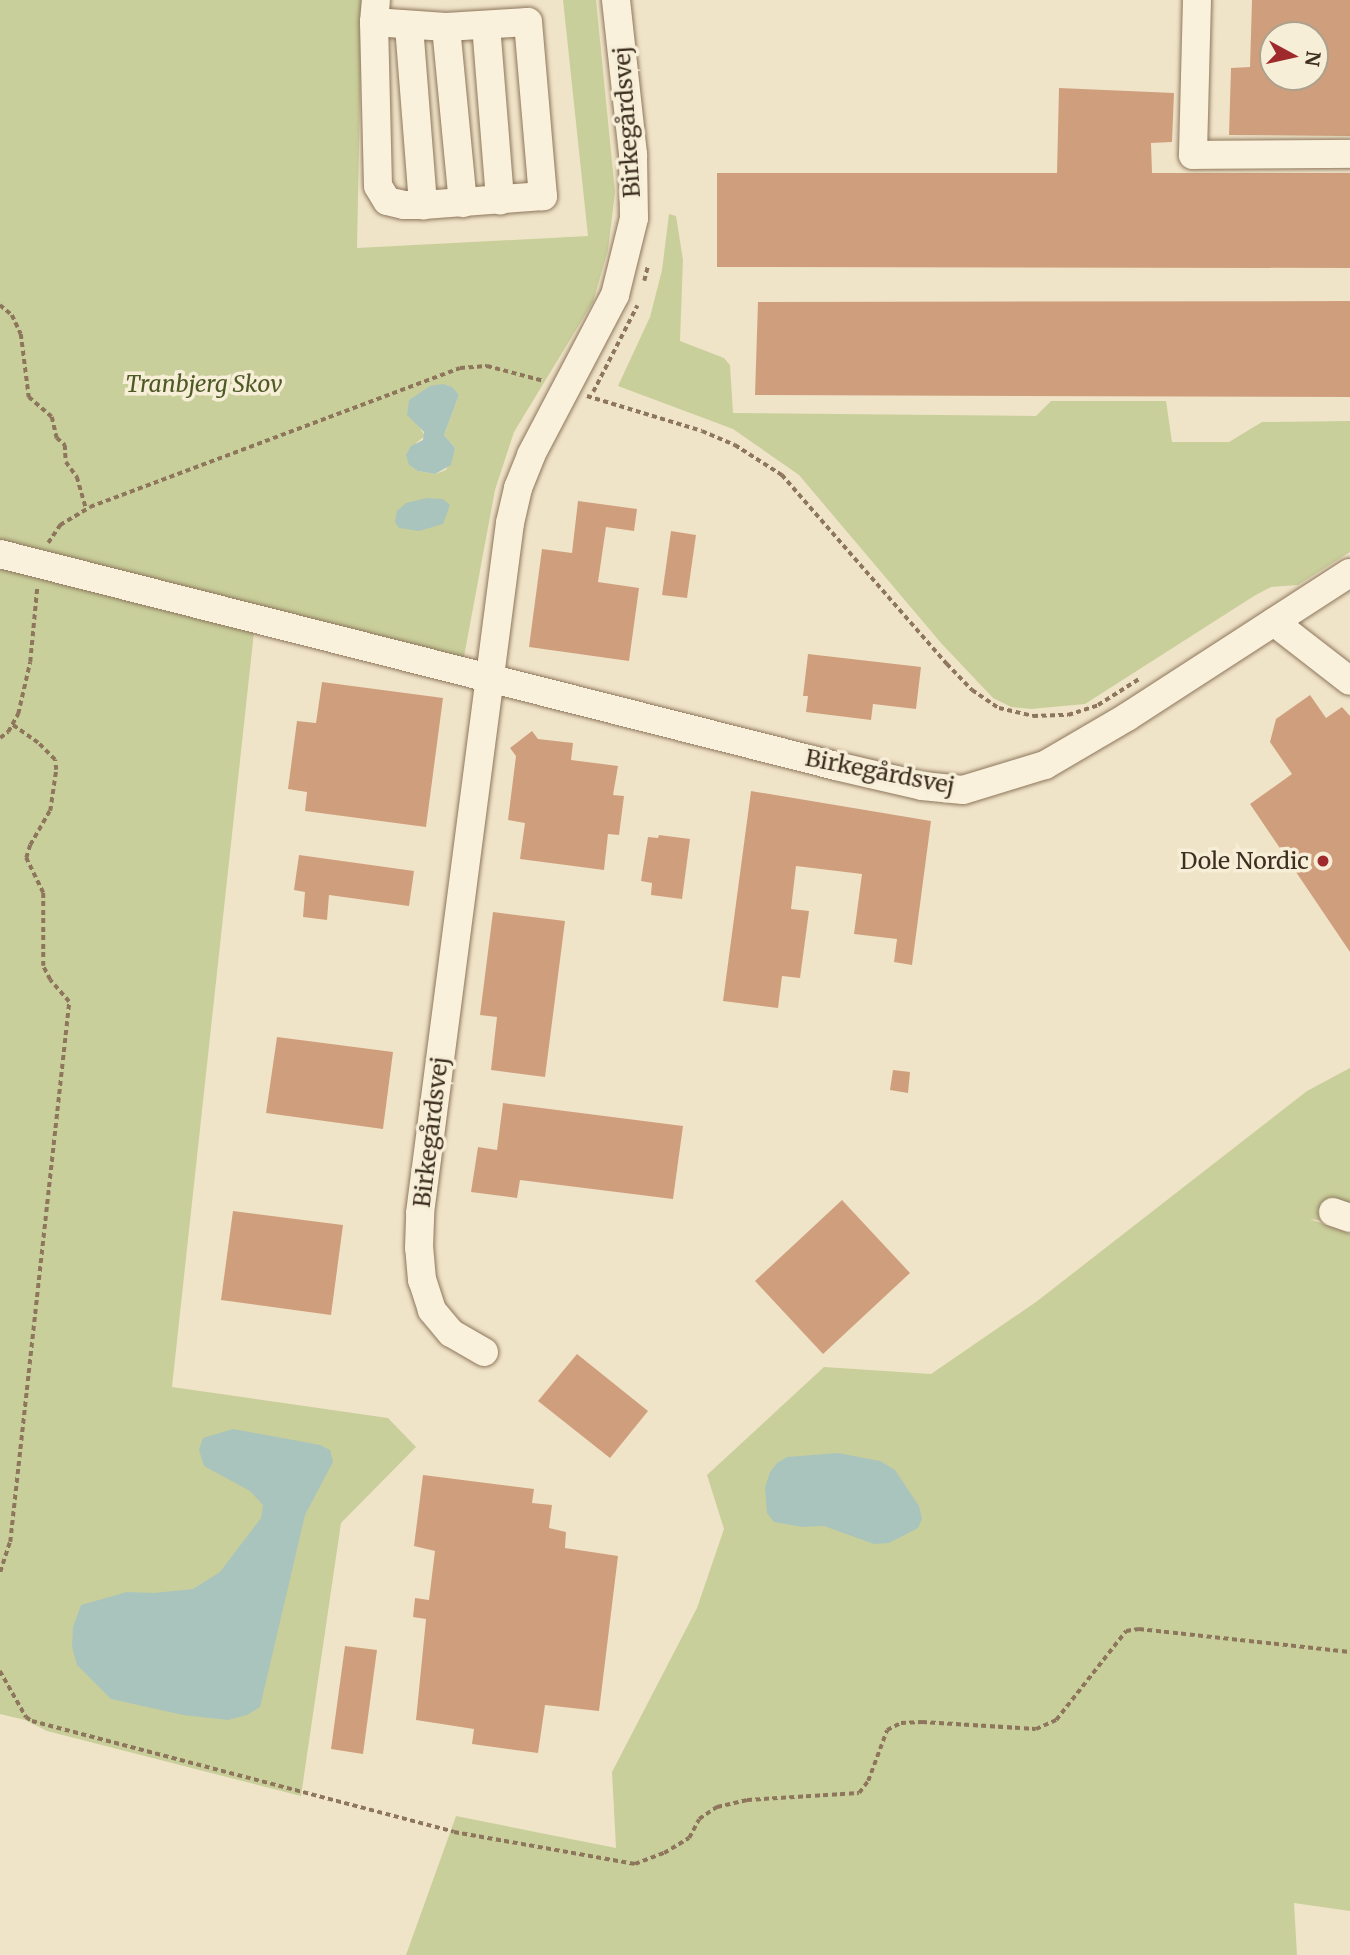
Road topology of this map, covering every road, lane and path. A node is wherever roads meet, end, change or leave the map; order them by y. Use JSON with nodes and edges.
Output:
{"nodes":[{"id":1,"x":616,"y":0,"type":"edge"},
{"id":2,"x":1197,"y":0,"type":"edge"},
{"id":3,"x":375,"y":11,"type":"edge"},
{"id":4,"x":486,"y":25,"type":"junction"},
{"id":5,"x":409,"y":26,"type":"junction"},
{"id":6,"x":446,"y":27,"type":"junction"},
{"id":7,"x":1350,"y":154,"type":"edge"},
{"id":8,"x":500,"y":200,"type":"junction"},
{"id":9,"x":463,"y":203,"type":"junction"},
{"id":10,"x":423,"y":205,"type":"junction"},
{"id":11,"x":0,"y":304,"type":"edge"},
{"id":12,"x":565,"y":391,"type":"junction"},
{"id":13,"x":86,"y":509,"type":"junction"},
{"id":14,"x":0,"y":554,"type":"edge"},
{"id":15,"x":39,"y":565,"type":"junction"},
{"id":16,"x":1350,"y":573,"type":"edge"},
{"id":17,"x":1274,"y":622,"type":"junction"},
{"id":18,"x":488,"y":677,"type":"junction"},
{"id":19,"x":1143,"y":677,"type":"dead end"},
{"id":20,"x":1350,"y":681,"type":"edge"},
{"id":21,"x":12,"y":725,"type":"junction"},
{"id":22,"x":0,"y":738,"type":"edge"},
{"id":23,"x":484,"y":1352,"type":"dead end"},
{"id":24,"x":0,"y":1572,"type":"edge"},
{"id":25,"x":1350,"y":1652,"type":"edge"},
{"id":26,"x":0,"y":1671,"type":"edge"}],
"edges":[{"from":1,"to":12,"type":"street","name":"Birkegårdsvej"},
{"from":2,"to":7,"type":"street"},
{"from":3,"to":5,"type":"street"},
{"from":3,"to":10,"type":"street"},
{"from":4,"to":6,"type":"street"},
{"from":4,"to":8,"type":"street"},
{"from":4,"to":8,"type":"street"},
{"from":5,"to":6,"type":"street"},
{"from":5,"to":10,"type":"street"},
{"from":6,"to":9,"type":"street"},
{"from":8,"to":9,"type":"street"},
{"from":9,"to":10,"type":"street"},
{"from":11,"to":13,"type":"path"},
{"from":12,"to":13,"type":"path"},
{"from":12,"to":18,"type":"street","name":"Birkegårdsvej"},
{"from":12,"to":19,"type":"path"},
{"from":13,"to":15,"type":"path"},
{"from":14,"to":15,"type":"street"},
{"from":15,"to":18,"type":"street"},
{"from":15,"to":21,"type":"path"},
{"from":16,"to":17,"type":"street","name":"Birkegårdsvej"},
{"from":17,"to":18,"type":"street","name":"Birkegårdsvej"},
{"from":17,"to":20,"type":"street"},
{"from":18,"to":23,"type":"street","name":"Birkegårdsvej"},
{"from":21,"to":22,"type":"path"},
{"from":21,"to":24,"type":"path"},
{"from":25,"to":26,"type":"path"}]}
